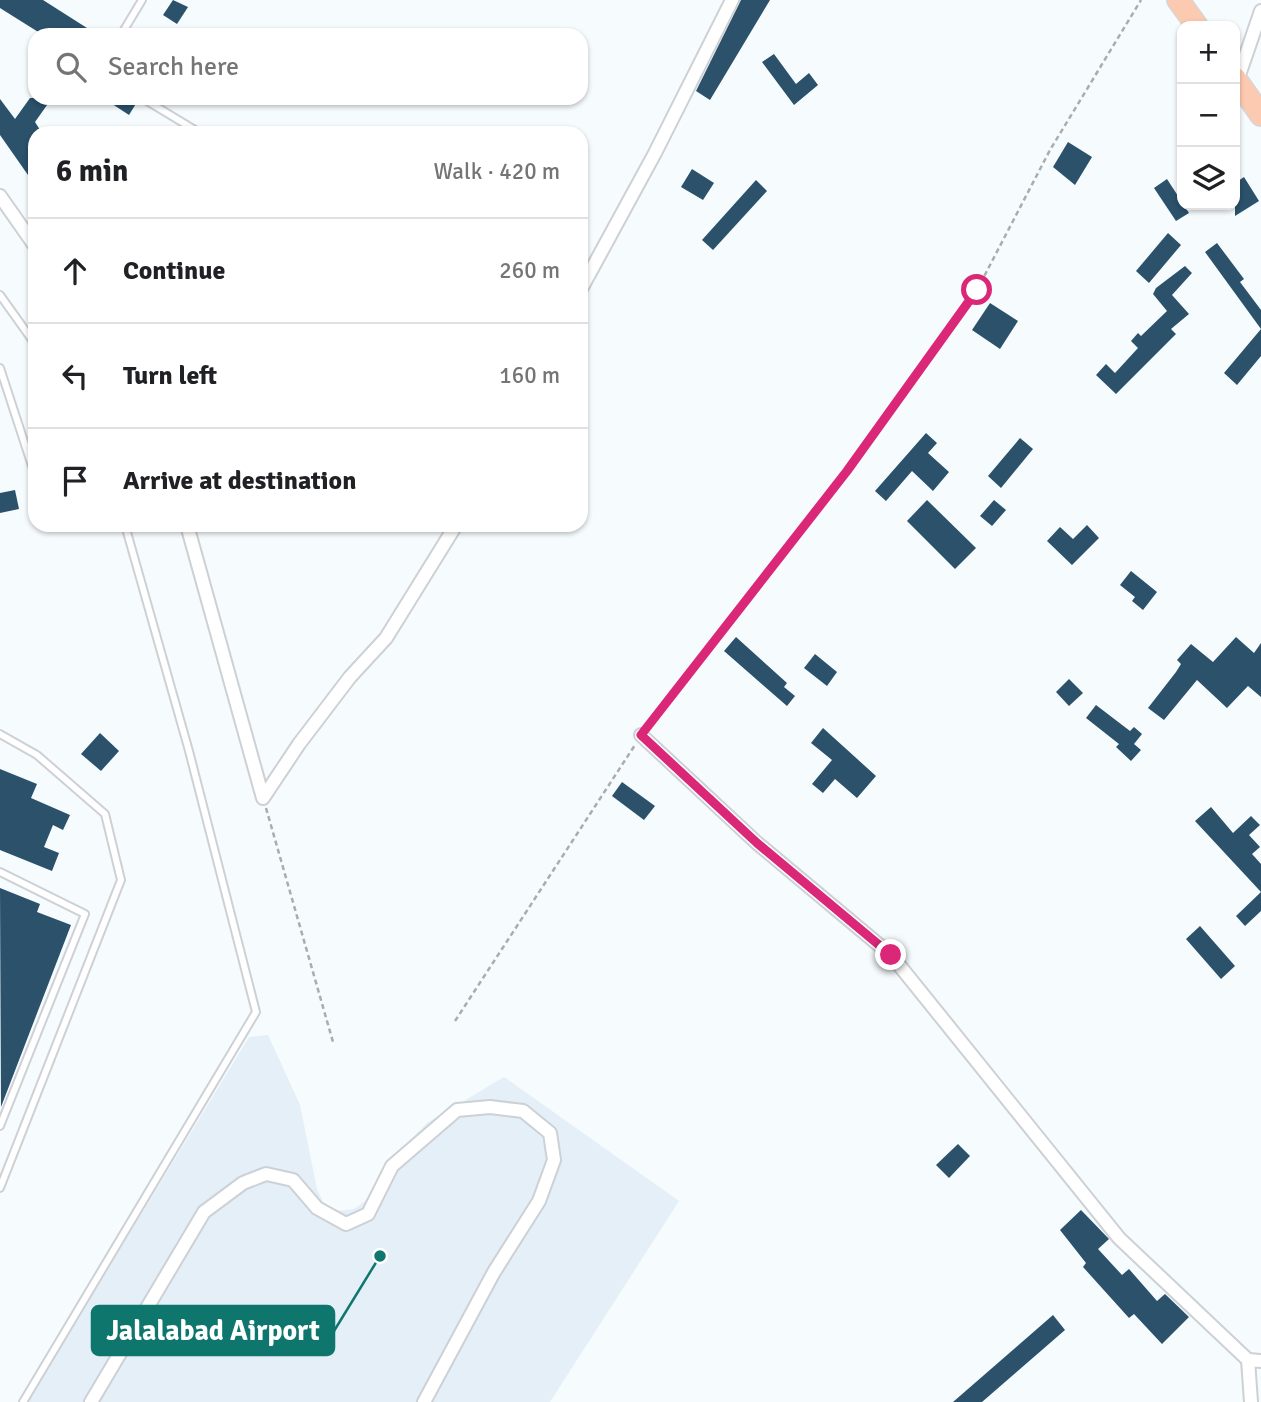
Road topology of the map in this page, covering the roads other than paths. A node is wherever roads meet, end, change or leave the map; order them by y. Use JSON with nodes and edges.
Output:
{"nodes":[{"id":1,"x":142,"y":0,"type":"edge"},
{"id":2,"x":732,"y":0,"type":"edge"},
{"id":3,"x":1178,"y":0,"type":"edge"},
{"id":4,"x":1261,"y":11,"type":"edge"},
{"id":5,"x":1193,"y":21,"type":"edge"},
{"id":6,"x":125,"y":28,"type":"edge"},
{"id":7,"x":1261,"y":50,"type":"edge"},
{"id":8,"x":1245,"y":56,"type":"junction"},
{"id":9,"x":1240,"y":69,"type":"edge"},
{"id":10,"x":1239,"y":84,"type":"edge"},
{"id":11,"x":154,"y":105,"type":"edge"},
{"id":12,"x":1261,"y":115,"type":"edge"},
{"id":13,"x":188,"y":126,"type":"edge"},
{"id":14,"x":0,"y":196,"type":"edge"},
{"id":15,"x":28,"y":236,"type":"edge"},
{"id":16,"x":588,"y":276,"type":"edge"},
{"id":17,"x":0,"y":295,"type":"edge"},
{"id":18,"x":28,"y":334,"type":"edge"},
{"id":19,"x":0,"y":368,"type":"edge"},
{"id":20,"x":28,"y":454,"type":"edge"},
{"id":21,"x":127,"y":532,"type":"edge"},
{"id":22,"x":189,"y":532,"type":"edge"},
{"id":23,"x":452,"y":532,"type":"edge"},
{"id":24,"x":0,"y":734,"type":"edge"},
{"id":25,"x":641,"y":735,"type":"road end"},
{"id":26,"x":0,"y":872,"type":"edge"},
{"id":27,"x":0,"y":1126,"type":"edge"},
{"id":28,"x":0,"y":1188,"type":"edge"},
{"id":29,"x":1254,"y":1360,"type":"edge"},
{"id":30,"x":23,"y":1402,"type":"edge"},
{"id":31,"x":91,"y":1402,"type":"edge"},
{"id":32,"x":424,"y":1402,"type":"edge"},
{"id":33,"x":1251,"y":1402,"type":"edge"}],
"edges":[{"from":1,"to":6,"type":"lane"},
{"from":2,"to":16,"type":"street"},
{"from":3,"to":5,"type":"highway"},
{"from":4,"to":8,"type":"street"},
{"from":7,"to":8,"type":"street"},
{"from":8,"to":9,"type":"street"},
{"from":10,"to":12,"type":"highway"},
{"from":11,"to":13,"type":"lane"},
{"from":14,"to":15,"type":"street"},
{"from":17,"to":18,"type":"lane"},
{"from":19,"to":20,"type":"lane"},
{"from":21,"to":30,"type":"lane"},
{"from":22,"to":23,"type":"street"},
{"from":24,"to":28,"type":"lane"},
{"from":25,"to":29,"type":"street"},
{"from":26,"to":27,"type":"lane"},
{"from":29,"to":33,"type":"street"},
{"from":31,"to":32,"type":"street"}]}
